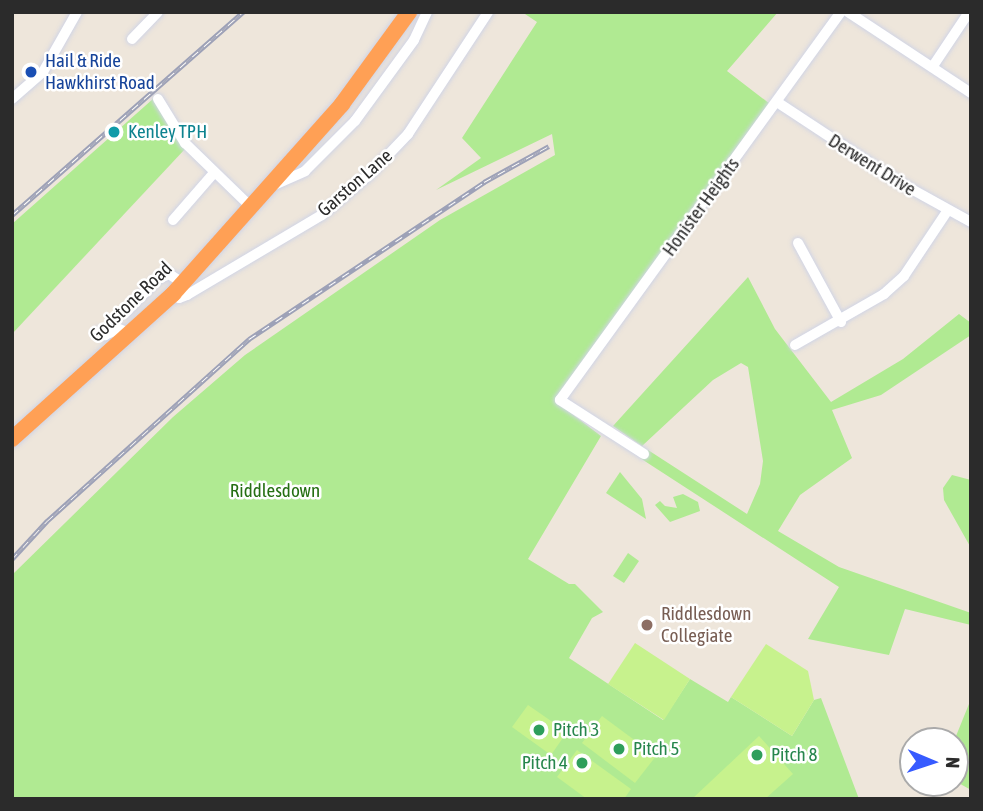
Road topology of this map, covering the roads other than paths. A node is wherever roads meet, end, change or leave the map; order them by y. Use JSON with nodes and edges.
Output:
{"nodes":[{"id":1,"x":77,"y":12,"type":"edge"},
{"id":2,"x":158,"y":12,"type":"edge"},
{"id":3,"x":410,"y":12,"type":"edge"},
{"id":4,"x":427,"y":12,"type":"edge"},
{"id":5,"x":488,"y":12,"type":"edge"},
{"id":6,"x":841,"y":12,"type":"edge"},
{"id":7,"x":848,"y":12,"type":"edge"},
{"id":8,"x":969,"y":12,"type":"edge"},
{"id":9,"x":132,"y":39,"type":"dead end"},
{"id":10,"x":933,"y":66,"type":"junction"},
{"id":11,"x":15,"y":92,"type":"edge"},
{"id":12,"x":971,"y":93,"type":"edge"},
{"id":13,"x":158,"y":99,"type":"dead end"},
{"id":14,"x":777,"y":102,"type":"junction"},
{"id":15,"x":213,"y":174,"type":"junction"},
{"id":16,"x":271,"y":187,"type":"junction"},
{"id":17,"x":252,"y":208,"type":"junction"},
{"id":18,"x":948,"y":210,"type":"junction"},
{"id":19,"x":173,"y":220,"type":"dead end"},
{"id":20,"x":971,"y":222,"type":"edge"},
{"id":21,"x":799,"y":243,"type":"dead end"},
{"id":22,"x":178,"y":288,"type":"junction"},
{"id":23,"x":125,"y":313,"type":"dead end"},
{"id":24,"x":841,"y":322,"type":"junction"},
{"id":25,"x":99,"y":332,"type":"dead end"},
{"id":26,"x":129,"y":333,"type":"junction"},
{"id":27,"x":795,"y":345,"type":"dead end"},
{"id":28,"x":12,"y":439,"type":"edge"},
{"id":29,"x":644,"y":454,"type":"dead end"}],
"edges":[{"from":1,"to":11,"type":"street"},
{"from":2,"to":9,"type":"street"},
{"from":3,"to":16,"type":"highway","name":"Godstone Road"},
{"from":4,"to":16,"type":"street","name":"Godstone Road"},
{"from":5,"to":22,"type":"street","name":"Garston Lane"},
{"from":6,"to":14,"type":"street","name":"Honister Heights"},
{"from":7,"to":10,"type":"street"},
{"from":8,"to":10,"type":"street"},
{"from":10,"to":12,"type":"street"},
{"from":13,"to":15,"type":"street"},
{"from":14,"to":18,"type":"street","name":"Derwent Drive"},
{"from":14,"to":29,"type":"street","name":"Honister Heights"},
{"from":15,"to":17,"type":"street"},
{"from":15,"to":19,"type":"street"},
{"from":16,"to":17,"type":"highway","name":"Godstone Road"},
{"from":17,"to":22,"type":"highway","name":"Godstone Road"},
{"from":18,"to":20,"type":"street","name":"Derwent Drive"},
{"from":18,"to":24,"type":"street"},
{"from":21,"to":24,"type":"street"},
{"from":22,"to":23,"type":"street","name":"Garston Lane"},
{"from":22,"to":26,"type":"highway","name":"Godstone Road"},
{"from":24,"to":27,"type":"street"},
{"from":25,"to":26,"type":"street"},
{"from":26,"to":28,"type":"highway","name":"Godstone Road"}]}
